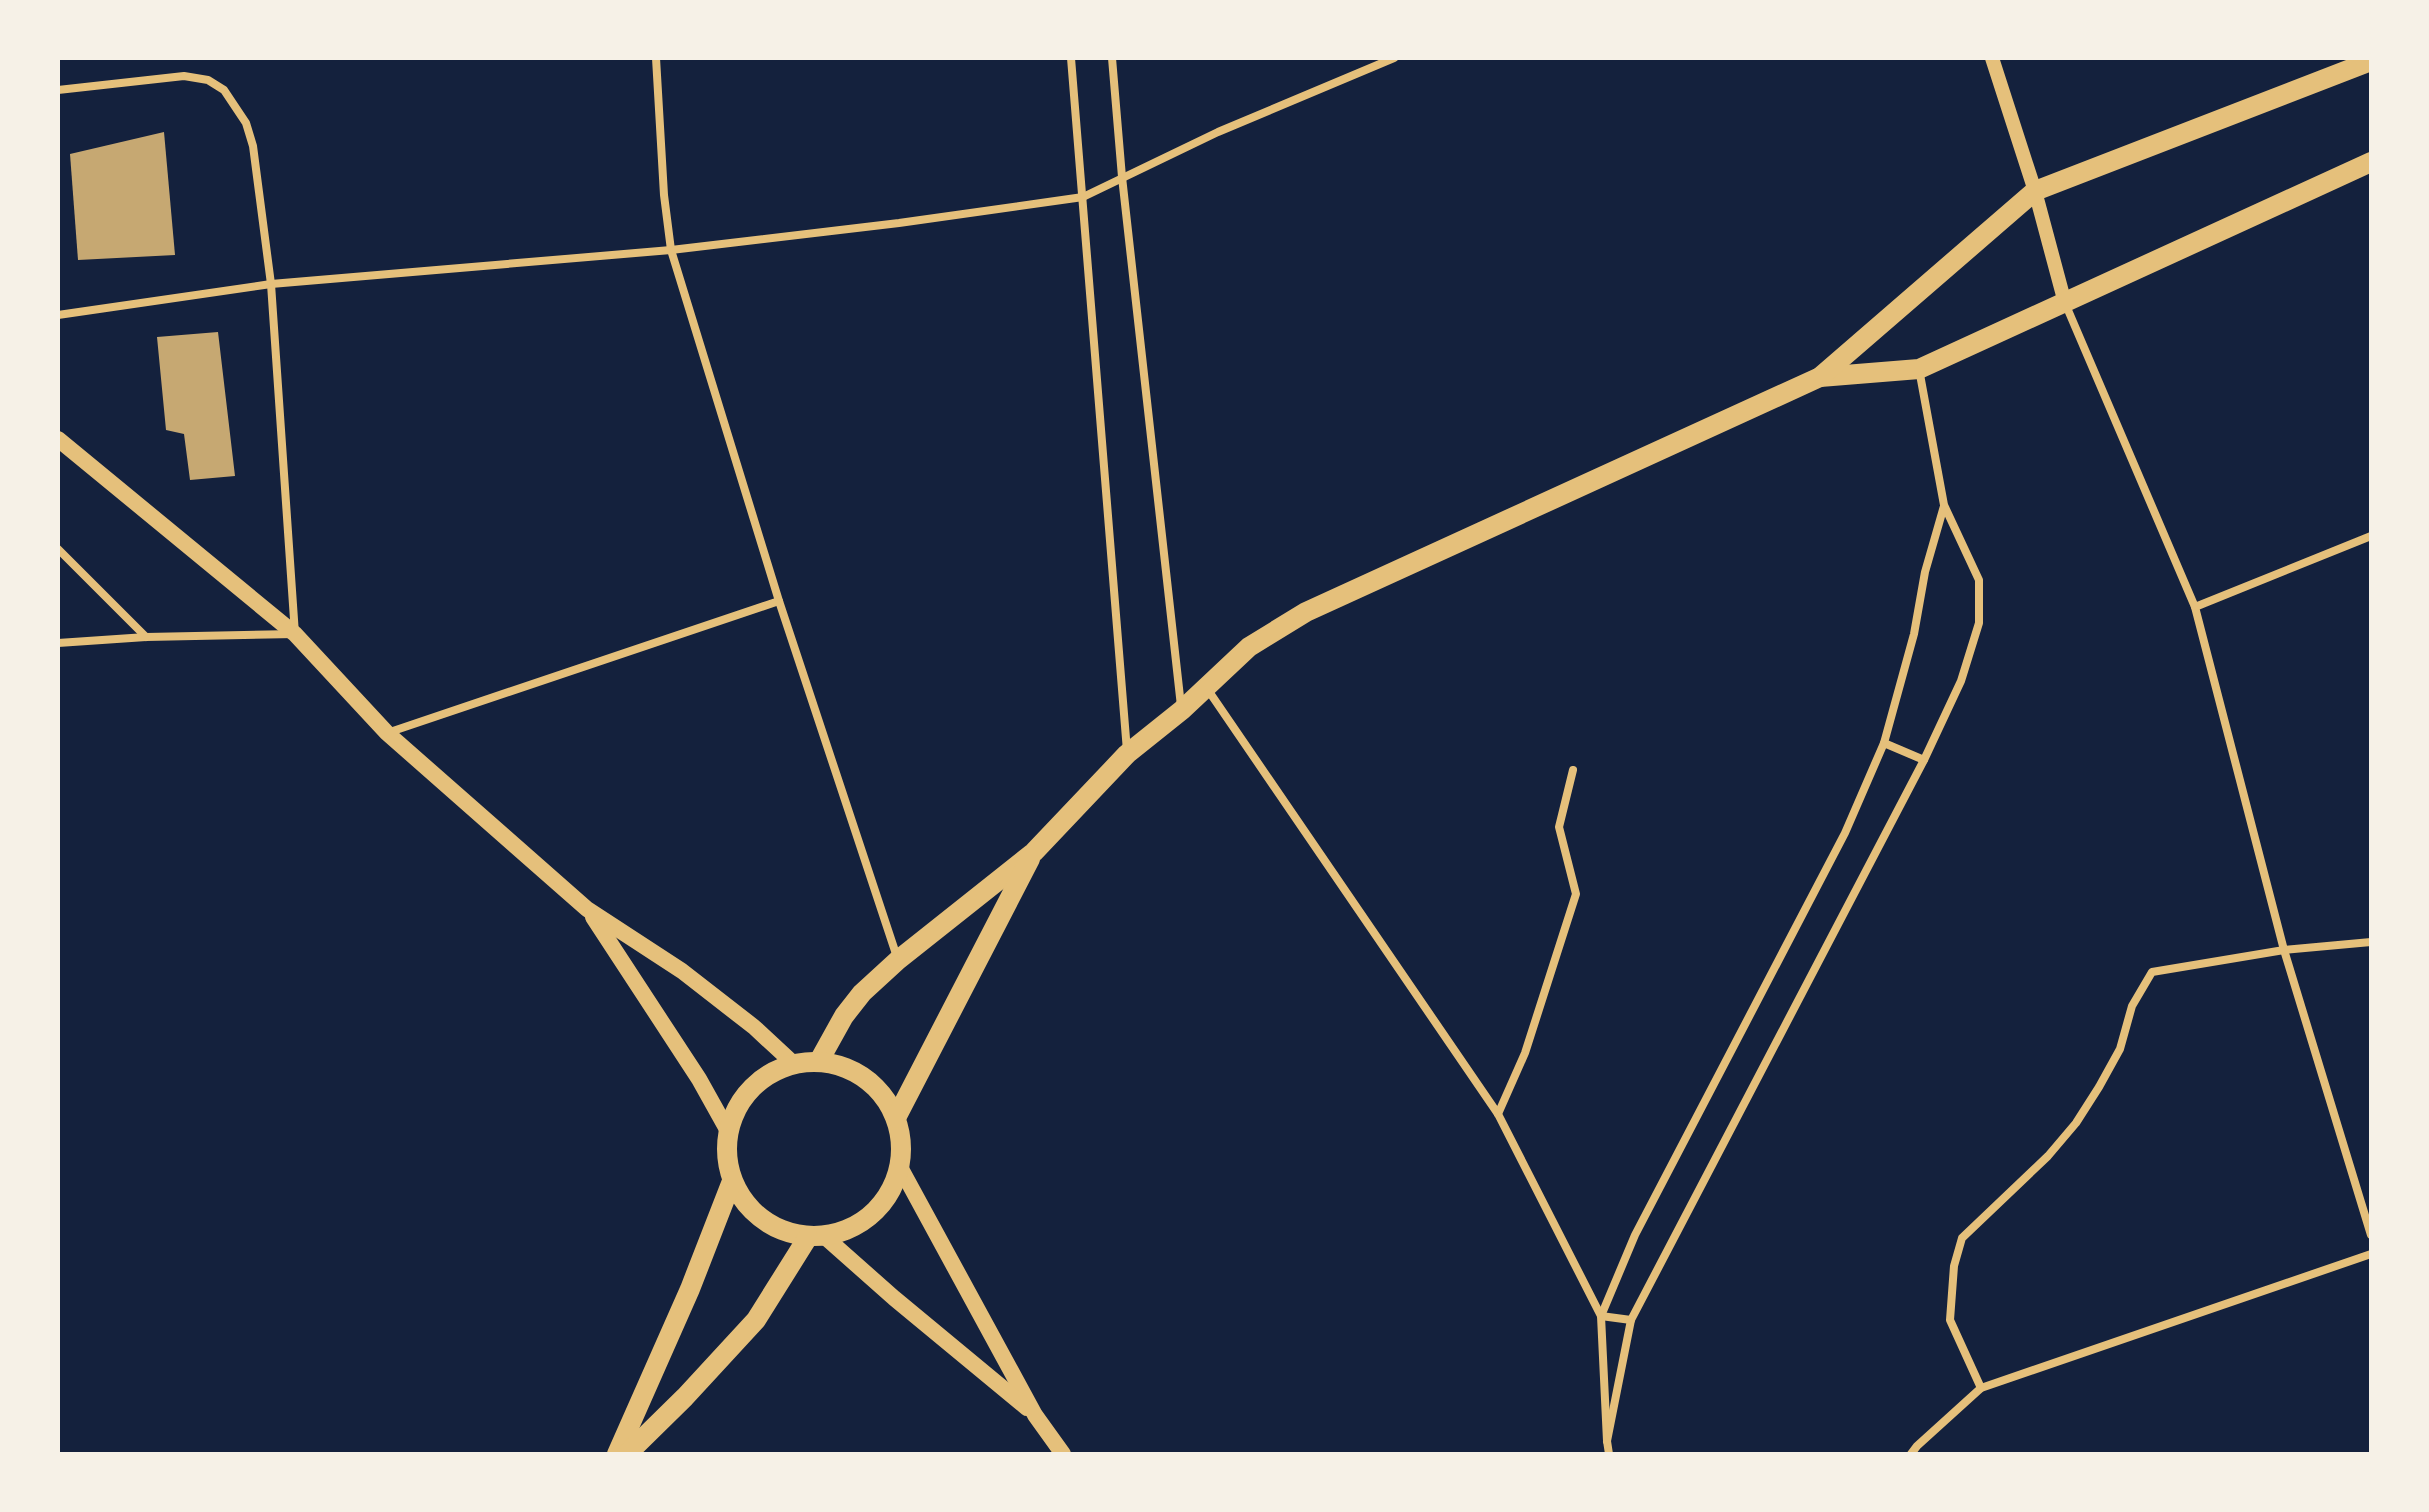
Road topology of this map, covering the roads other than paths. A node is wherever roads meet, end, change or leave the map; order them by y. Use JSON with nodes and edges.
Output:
{"nodes":[{"id":1,"x":656,"y":58,"type":"edge"},
{"id":2,"x":1071,"y":58,"type":"edge"},
{"id":3,"x":1112,"y":58,"type":"edge"},
{"id":4,"x":1394,"y":58,"type":"edge"},
{"id":5,"x":1992,"y":58,"type":"edge"},
{"id":6,"x":2371,"y":61,"type":"edge"},
{"id":7,"x":58,"y":90,"type":"edge"},
{"id":8,"x":2371,"y":162,"type":"edge"},
{"id":9,"x":1122,"y":177,"type":"junction"},
{"id":10,"x":2035,"y":191,"type":"junction"},
{"id":11,"x":1083,"y":197,"type":"junction"},
{"id":12,"x":671,"y":250,"type":"junction"},
{"id":13,"x":271,"y":284,"type":"junction"},
{"id":14,"x":2065,"y":303,"type":"junction"},
{"id":15,"x":58,"y":315,"type":"edge"},
{"id":16,"x":1919,"y":369,"type":"junction"},
{"id":17,"x":1820,"y":377,"type":"junction"},
{"id":18,"x":58,"y":439,"type":"edge"},
{"id":19,"x":1944,"y":505,"type":"junction"},
{"id":20,"x":2371,"y":536,"type":"edge"},
{"id":21,"x":58,"y":549,"type":"edge"},
{"id":22,"x":779,"y":601,"type":"junction"},
{"id":23,"x":2195,"y":607,"type":"junction"},
{"id":24,"x":295,"y":634,"type":"junction"},
{"id":25,"x":146,"y":637,"type":"junction"},
{"id":26,"x":58,"y":643,"type":"edge"},
{"id":27,"x":1206,"y":687,"type":"junction"},
{"id":28,"x":1182,"y":710,"type":"junction"},
{"id":29,"x":387,"y":733,"type":"junction"},
{"id":30,"x":1884,"y":743,"type":"junction"},
{"id":31,"x":1127,"y":754,"type":"junction"},
{"id":32,"x":1924,"y":760,"type":"junction"},
{"id":33,"x":1573,"y":770,"type":"dead end"},
{"id":34,"x":1034,"y":852,"type":"junction"},
{"id":35,"x":587,"y":909,"type":"junction"},
{"id":36,"x":2371,"y":942,"type":"edge"},
{"id":37,"x":2284,"y":950,"type":"junction"},
{"id":38,"x":898,"y":960,"type":"junction"},
{"id":39,"x":819,"y":1061,"type":"junction"},
{"id":40,"x":794,"y":1064,"type":"junction"},
{"id":41,"x":1498,"y":1114,"type":"junction"},
{"id":42,"x":896,"y":1118,"type":"junction"},
{"id":43,"x":728,"y":1131,"type":"junction"},
{"id":44,"x":900,"y":1167,"type":"junction"},
{"id":45,"x":732,"y":1181,"type":"junction"},
{"id":46,"x":2371,"y":1235,"type":"edge"},
{"id":47,"x":816,"y":1236,"type":"junction"},
{"id":48,"x":2371,"y":1254,"type":"edge"},
{"id":49,"x":1601,"y":1316,"type":"junction"},
{"id":50,"x":1631,"y":1320,"type":"junction"},
{"id":51,"x":1981,"y":1388,"type":"junction"},
{"id":52,"x":1035,"y":1415,"type":"junction"},
{"id":53,"x":1607,"y":1441,"type":"junction"},
{"id":54,"x":617,"y":1454,"type":"edge"},
{"id":55,"x":627,"y":1454,"type":"edge"},
{"id":56,"x":1063,"y":1454,"type":"edge"},
{"id":57,"x":1609,"y":1454,"type":"edge"},
{"id":58,"x":1911,"y":1454,"type":"edge"}],
"edges":[{"from":1,"to":12,"type":"street"},
{"from":2,"to":11,"type":"street"},
{"from":3,"to":9,"type":"street"},
{"from":4,"to":9,"type":"street"},
{"from":5,"to":10,"type":"street"},
{"from":6,"to":10,"type":"main road"},
{"from":7,"to":13,"type":"street"},
{"from":8,"to":14,"type":"main road"},
{"from":9,"to":11,"type":"street"},
{"from":9,"to":28,"type":"street"},
{"from":10,"to":14,"type":"street"},
{"from":10,"to":17,"type":"main road"},
{"from":11,"to":12,"type":"street"},
{"from":11,"to":31,"type":"street"},
{"from":12,"to":13,"type":"street"},
{"from":12,"to":22,"type":"street"},
{"from":13,"to":15,"type":"street"},
{"from":13,"to":24,"type":"street"},
{"from":14,"to":16,"type":"main road"},
{"from":14,"to":23,"type":"street"},
{"from":16,"to":17,"type":"main road"},
{"from":16,"to":19,"type":"street"},
{"from":17,"to":27,"type":"main road"},
{"from":18,"to":24,"type":"main road"},
{"from":19,"to":30,"type":"street"},
{"from":19,"to":32,"type":"street"},
{"from":20,"to":23,"type":"street"},
{"from":21,"to":25,"type":"street"},
{"from":22,"to":29,"type":"street"},
{"from":22,"to":38,"type":"street"},
{"from":23,"to":37,"type":"street"},
{"from":24,"to":25,"type":"street"},
{"from":24,"to":29,"type":"main road"},
{"from":25,"to":26,"type":"street"},
{"from":27,"to":28,"type":"main road"},
{"from":27,"to":41,"type":"street"},
{"from":28,"to":31,"type":"main road"},
{"from":29,"to":35,"type":"main road"},
{"from":30,"to":32,"type":"street"},
{"from":30,"to":49,"type":"street"},
{"from":31,"to":34,"type":"main road"},
{"from":32,"to":50,"type":"street"},
{"from":33,"to":41,"type":"street"},
{"from":34,"to":38,"type":"main road"},
{"from":34,"to":42,"type":"main road"},
{"from":35,"to":40,"type":"main road"},
{"from":35,"to":43,"type":"main road"},
{"from":36,"to":37,"type":"street"},
{"from":37,"to":46,"type":"street"},
{"from":37,"to":51,"type":"street"},
{"from":38,"to":39,"type":"main road"},
{"from":39,"to":40,"type":"main road"},
{"from":39,"to":42,"type":"main road"},
{"from":40,"to":43,"type":"main road"},
{"from":41,"to":49,"type":"street"},
{"from":42,"to":44,"type":"main road"},
{"from":43,"to":45,"type":"main road"},
{"from":44,"to":47,"type":"main road"},
{"from":44,"to":52,"type":"main road"},
{"from":45,"to":47,"type":"main road"},
{"from":45,"to":54,"type":"main road"},
{"from":47,"to":52,"type":"main road"},
{"from":47,"to":55,"type":"main road"},
{"from":48,"to":51,"type":"street"},
{"from":49,"to":50,"type":"street"},
{"from":49,"to":53,"type":"street"},
{"from":50,"to":53,"type":"street"},
{"from":51,"to":58,"type":"street"},
{"from":52,"to":56,"type":"main road"},
{"from":53,"to":57,"type":"street"}]}
